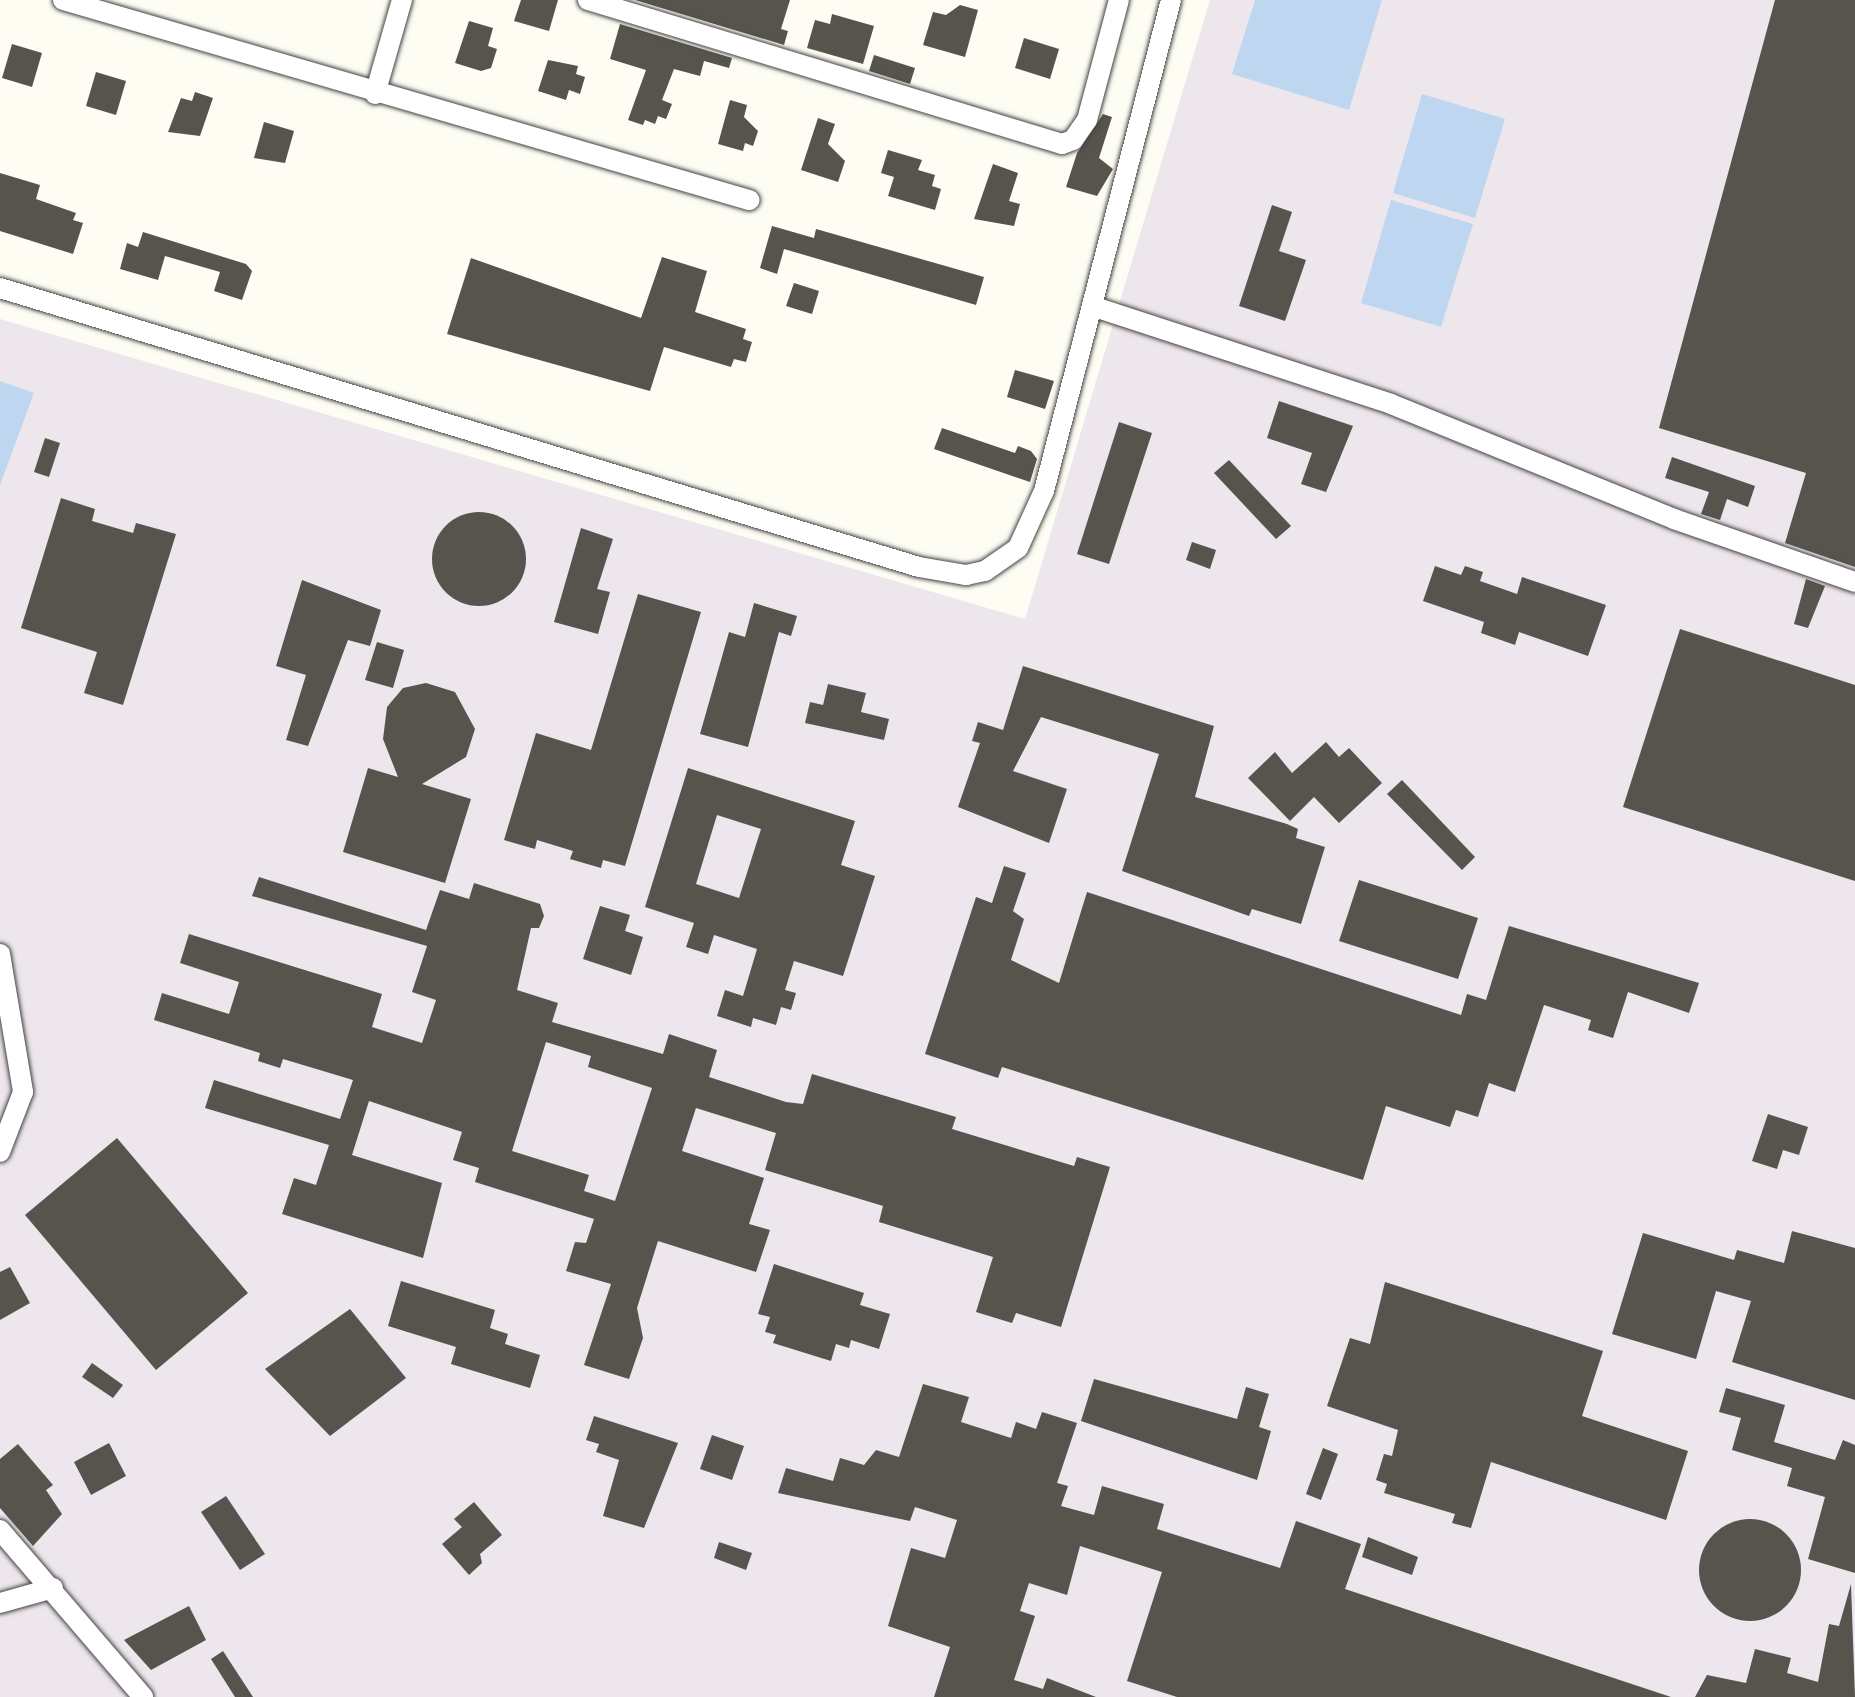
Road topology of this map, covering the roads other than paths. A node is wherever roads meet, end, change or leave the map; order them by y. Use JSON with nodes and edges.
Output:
{"nodes":[{"id":1,"x":63,"y":0,"type":"edge"},
{"id":2,"x":402,"y":0,"type":"edge"},
{"id":3,"x":588,"y":0,"type":"edge"},
{"id":4,"x":1119,"y":0,"type":"edge"},
{"id":5,"x":1172,"y":0,"type":"edge"},
{"id":6,"x":375,"y":94,"type":"junction"},
{"id":7,"x":749,"y":200,"type":"dead end"},
{"id":8,"x":0,"y":288,"type":"edge"},
{"id":9,"x":1095,"y":307,"type":"junction"},
{"id":10,"x":1855,"y":582,"type":"edge"},
{"id":11,"x":0,"y":954,"type":"edge"},
{"id":12,"x":0,"y":1152,"type":"edge"},
{"id":13,"x":0,"y":1530,"type":"edge"},
{"id":14,"x":53,"y":1588,"type":"junction"},
{"id":15,"x":0,"y":1603,"type":"edge"},
{"id":16,"x":143,"y":1697,"type":"edge"}],
"edges":[{"from":1,"to":6,"type":"street"},
{"from":2,"to":6,"type":"street"},
{"from":3,"to":4,"type":"street"},
{"from":5,"to":9,"type":"street"},
{"from":6,"to":7,"type":"street"},
{"from":8,"to":9,"type":"street"},
{"from":9,"to":10,"type":"street"},
{"from":11,"to":12,"type":"street"},
{"from":13,"to":14,"type":"street"},
{"from":14,"to":15,"type":"street"},
{"from":14,"to":16,"type":"street"}]}
